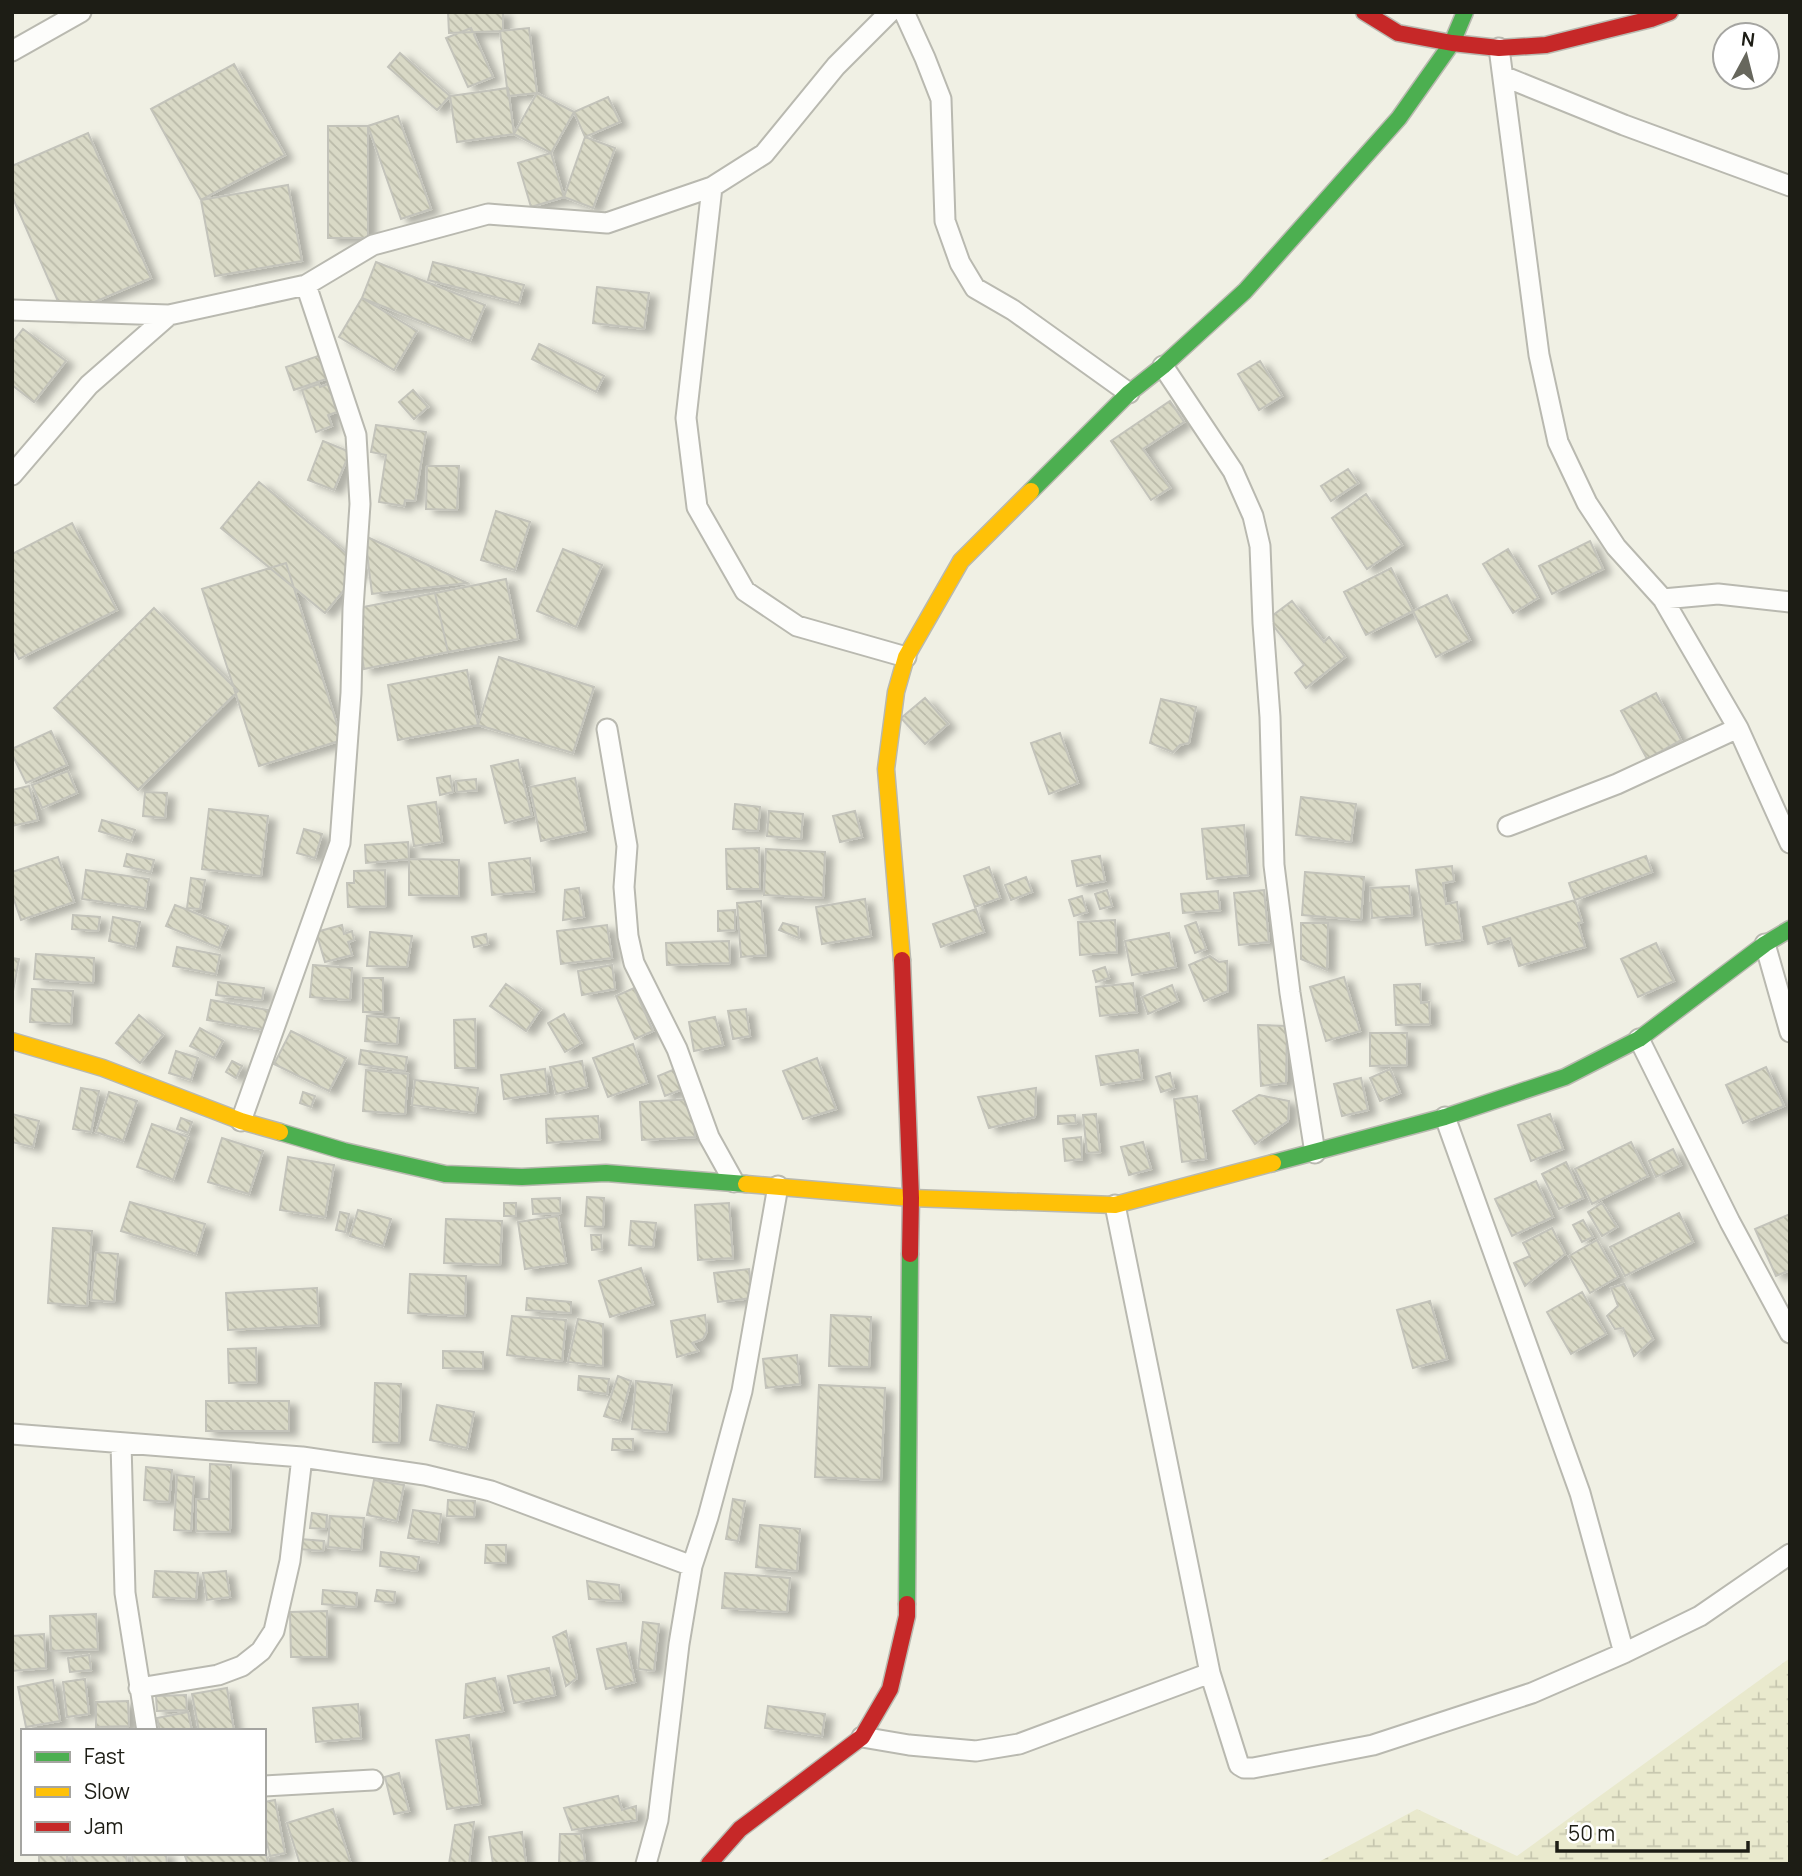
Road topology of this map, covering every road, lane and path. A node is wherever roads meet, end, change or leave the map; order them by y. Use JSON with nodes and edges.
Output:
{"nodes":[{"id":1,"x":81,"y":12,"type":"edge"},
{"id":2,"x":890,"y":12,"type":"edge"},
{"id":3,"x":904,"y":12,"type":"edge"},
{"id":4,"x":1364,"y":12,"type":"edge"},
{"id":5,"x":1465,"y":12,"type":"edge"},
{"id":6,"x":1670,"y":12,"type":"edge"},
{"id":7,"x":1452,"y":43,"type":"junction"},
{"id":8,"x":1499,"y":48,"type":"junction"},
{"id":9,"x":12,"y":51,"type":"edge"},
{"id":10,"x":1503,"y":76,"type":"junction"},
{"id":11,"x":1790,"y":186,"type":"edge"},
{"id":12,"x":712,"y":187,"type":"junction"},
{"id":13,"x":306,"y":285,"type":"junction"},
{"id":14,"x":12,"y":310,"type":"edge"},
{"id":15,"x":169,"y":315,"type":"junction"},
{"id":16,"x":1163,"y":366,"type":"junction"},
{"id":17,"x":1129,"y":393,"type":"junction"},
{"id":18,"x":12,"y":475,"type":"edge"},
{"id":19,"x":1663,"y":599,"type":"junction"},
{"id":20,"x":1790,"y":602,"type":"edge"},
{"id":21,"x":906,"y":657,"type":"junction"},
{"id":22,"x":1738,"y":728,"type":"junction"},
{"id":23,"x":607,"y":729,"type":"dead end"},
{"id":24,"x":1508,"y":826,"type":"dead end"},
{"id":25,"x":1790,"y":843,"type":"edge"},
{"id":26,"x":1790,"y":929,"type":"edge"},
{"id":27,"x":1765,"y":944,"type":"junction"},
{"id":28,"x":1790,"y":1032,"type":"edge"},
{"id":29,"x":1639,"y":1039,"type":"junction"},
{"id":30,"x":12,"y":1041,"type":"edge"},
{"id":31,"x":1445,"y":1117,"type":"junction"},
{"id":32,"x":242,"y":1121,"type":"junction"},
{"id":33,"x":1315,"y":1153,"type":"junction"},
{"id":34,"x":734,"y":1182,"type":"junction"},
{"id":35,"x":779,"y":1186,"type":"junction"},
{"id":36,"x":911,"y":1198,"type":"junction"},
{"id":37,"x":1115,"y":1205,"type":"junction"},
{"id":38,"x":1790,"y":1333,"type":"edge"},
{"id":39,"x":12,"y":1434,"type":"edge"},
{"id":40,"x":121,"y":1443,"type":"junction"},
{"id":41,"x":302,"y":1457,"type":"junction"},
{"id":42,"x":1790,"y":1555,"type":"edge"},
{"id":43,"x":692,"y":1566,"type":"junction"},
{"id":44,"x":1625,"y":1653,"type":"junction"},
{"id":45,"x":1210,"y":1673,"type":"junction"},
{"id":46,"x":139,"y":1688,"type":"junction"},
{"id":47,"x":147,"y":1729,"type":"edge"},
{"id":48,"x":862,"y":1737,"type":"junction"},
{"id":49,"x":373,"y":1780,"type":"dead end"},
{"id":50,"x":266,"y":1786,"type":"edge"},
{"id":51,"x":646,"y":1864,"type":"edge"},
{"id":52,"x":709,"y":1864,"type":"edge"}],
"edges":[{"from":1,"to":9,"type":"street"},
{"from":2,"to":12,"type":"street"},
{"from":3,"to":17,"type":"street"},
{"from":4,"to":7,"type":"street"},
{"from":5,"to":7,"type":"street"},
{"from":6,"to":8,"type":"street"},
{"from":7,"to":8,"type":"street"},
{"from":7,"to":16,"type":"street"},
{"from":8,"to":10,"type":"street"},
{"from":10,"to":11,"type":"street"},
{"from":10,"to":19,"type":"street"},
{"from":12,"to":13,"type":"street"},
{"from":12,"to":21,"type":"street"},
{"from":13,"to":15,"type":"street"},
{"from":13,"to":32,"type":"street"},
{"from":14,"to":15,"type":"street"},
{"from":15,"to":18,"type":"street"},
{"from":16,"to":17,"type":"street"},
{"from":16,"to":33,"type":"street"},
{"from":17,"to":21,"type":"street"},
{"from":19,"to":20,"type":"street"},
{"from":19,"to":22,"type":"street"},
{"from":21,"to":36,"type":"street"},
{"from":22,"to":24,"type":"street"},
{"from":22,"to":25,"type":"street"},
{"from":23,"to":34,"type":"street"},
{"from":26,"to":27,"type":"street"},
{"from":27,"to":28,"type":"street"},
{"from":27,"to":29,"type":"street"},
{"from":29,"to":31,"type":"street"},
{"from":29,"to":38,"type":"street"},
{"from":30,"to":32,"type":"street"},
{"from":31,"to":33,"type":"street"},
{"from":31,"to":44,"type":"street"},
{"from":32,"to":34,"type":"street"},
{"from":33,"to":37,"type":"street"},
{"from":34,"to":35,"type":"street"},
{"from":35,"to":36,"type":"street"},
{"from":35,"to":43,"type":"street"},
{"from":36,"to":37,"type":"street"},
{"from":36,"to":48,"type":"street"},
{"from":37,"to":45,"type":"street"},
{"from":39,"to":40,"type":"street"},
{"from":40,"to":41,"type":"street"},
{"from":40,"to":46,"type":"street"},
{"from":41,"to":43,"type":"street"},
{"from":41,"to":46,"type":"street"},
{"from":42,"to":44,"type":"street"},
{"from":43,"to":51,"type":"street"},
{"from":44,"to":45,"type":"street"},
{"from":45,"to":48,"type":"street"},
{"from":46,"to":47,"type":"street"},
{"from":48,"to":52,"type":"street"},
{"from":49,"to":50,"type":"street"}]}
